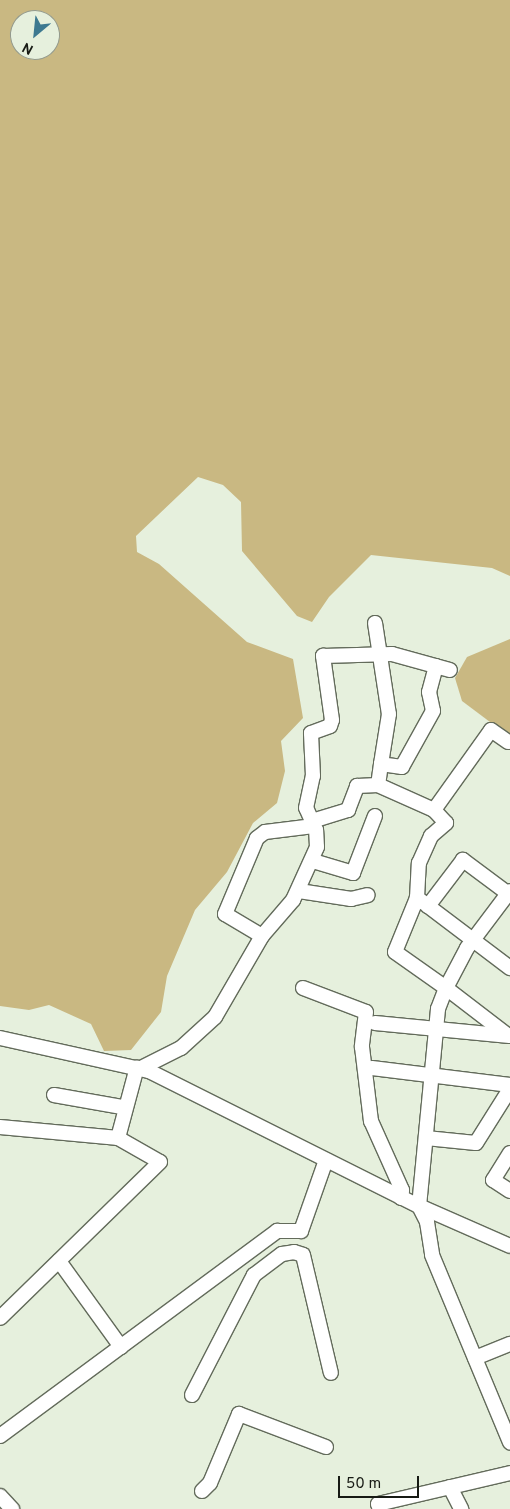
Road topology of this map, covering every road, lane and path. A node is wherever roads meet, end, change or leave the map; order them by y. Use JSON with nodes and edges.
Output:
{"nodes":[{"id":1,"x":375,"y":623,"type":"dead end"},
{"id":2,"x":377,"y":657,"type":"junction"},
{"id":3,"x":508,"y":742,"type":"dead end"},
{"id":4,"x":381,"y":764,"type":"junction"},
{"id":5,"x":378,"y":785,"type":"junction"},
{"id":6,"x":434,"y":810,"type":"junction"},
{"id":7,"x":375,"y":816,"type":"dead end"},
{"id":8,"x":313,"y":823,"type":"junction"},
{"id":9,"x":313,"y":861,"type":"junction"},
{"id":10,"x":299,"y":891,"type":"junction"},
{"id":11,"x":509,"y":893,"type":"edge"},
{"id":12,"x":368,"y":895,"type":"dead end"},
{"id":13,"x":422,"y":902,"type":"junction"},
{"id":14,"x":262,"y":936,"type":"junction"},
{"id":15,"x":473,"y":940,"type":"junction"},
{"id":16,"x":510,"y":968,"type":"edge"},
{"id":17,"x":303,"y":988,"type":"dead end"},
{"id":18,"x":446,"y":988,"type":"junction"},
{"id":19,"x":375,"y":1023,"type":"dead end"},
{"id":20,"x":436,"y":1029,"type":"junction"},
{"id":21,"x":508,"y":1036,"type":"edge"},
{"id":22,"x":0,"y":1038,"type":"edge"},
{"id":23,"x":139,"y":1068,"type":"junction"},
{"id":24,"x":372,"y":1068,"type":"dead end"},
{"id":25,"x":432,"y":1075,"type":"junction"},
{"id":26,"x":510,"y":1085,"type":"edge"},
{"id":27,"x":510,"y":1089,"type":"edge"},
{"id":28,"x":54,"y":1095,"type":"dead end"},
{"id":29,"x":122,"y":1107,"type":"junction"},
{"id":30,"x":0,"y":1127,"type":"edge"},
{"id":31,"x":118,"y":1138,"type":"junction"},
{"id":32,"x":426,"y":1138,"type":"junction"},
{"id":33,"x":510,"y":1153,"type":"edge"},
{"id":34,"x":326,"y":1160,"type":"junction"},
{"id":35,"x":510,"y":1191,"type":"edge"},
{"id":36,"x":401,"y":1198,"type":"junction"},
{"id":37,"x":419,"y":1206,"type":"junction"},
{"id":38,"x":301,"y":1232,"type":"junction"},
{"id":39,"x":510,"y":1246,"type":"edge"},
{"id":40,"x":294,"y":1252,"type":"junction"},
{"id":41,"x":59,"y":1261,"type":"junction"},
{"id":42,"x":0,"y":1318,"type":"edge"},
{"id":43,"x":510,"y":1344,"type":"edge"},
{"id":44,"x":121,"y":1347,"type":"junction"},
{"id":45,"x":475,"y":1358,"type":"junction"},
{"id":46,"x":331,"y":1372,"type":"dead end"},
{"id":47,"x":192,"y":1394,"type":"dead end"},
{"id":48,"x":506,"y":1420,"type":"edge"},
{"id":49,"x":0,"y":1436,"type":"edge"},
{"id":50,"x":510,"y":1442,"type":"edge"},
{"id":51,"x":326,"y":1448,"type":"dead end"},
{"id":52,"x":510,"y":1473,"type":"edge"},
{"id":53,"x":450,"y":1487,"type":"junction"},
{"id":54,"x":202,"y":1491,"type":"dead end"},
{"id":55,"x":0,"y":1496,"type":"edge"},
{"id":56,"x":12,"y":1509,"type":"edge"},
{"id":57,"x":380,"y":1509,"type":"edge"},
{"id":58,"x":461,"y":1509,"type":"edge"}],
"edges":[{"from":1,"to":2,"type":"street"},
{"from":2,"to":4,"type":"street"},
{"from":2,"to":4,"type":"street"},
{"from":2,"to":8,"type":"street"},
{"from":3,"to":6,"type":"street"},
{"from":4,"to":5,"type":"street"},
{"from":5,"to":6,"type":"street"},
{"from":5,"to":8,"type":"street"},
{"from":6,"to":13,"type":"street"},
{"from":7,"to":9,"type":"street"},
{"from":8,"to":9,"type":"street"},
{"from":8,"to":14,"type":"street"},
{"from":9,"to":10,"type":"street"},
{"from":10,"to":12,"type":"street"},
{"from":10,"to":14,"type":"street"},
{"from":11,"to":13,"type":"street"},
{"from":11,"to":15,"type":"street"},
{"from":13,"to":15,"type":"street"},
{"from":13,"to":18,"type":"street"},
{"from":14,"to":23,"type":"street"},
{"from":15,"to":16,"type":"street"},
{"from":15,"to":18,"type":"street"},
{"from":17,"to":36,"type":"street"},
{"from":18,"to":20,"type":"street"},
{"from":18,"to":21,"type":"street"},
{"from":19,"to":20,"type":"street"},
{"from":20,"to":21,"type":"street"},
{"from":20,"to":25,"type":"street"},
{"from":22,"to":23,"type":"street"},
{"from":23,"to":29,"type":"street"},
{"from":23,"to":34,"type":"street"},
{"from":24,"to":25,"type":"street"},
{"from":25,"to":26,"type":"street"},
{"from":25,"to":32,"type":"street"},
{"from":27,"to":32,"type":"street"},
{"from":28,"to":29,"type":"street"},
{"from":29,"to":31,"type":"street"},
{"from":30,"to":31,"type":"street"},
{"from":31,"to":41,"type":"street"},
{"from":32,"to":37,"type":"street"},
{"from":33,"to":35,"type":"street"},
{"from":34,"to":36,"type":"street"},
{"from":34,"to":38,"type":"street"},
{"from":36,"to":37,"type":"street"},
{"from":37,"to":39,"type":"street"},
{"from":37,"to":45,"type":"street"},
{"from":38,"to":40,"type":"street"},
{"from":38,"to":44,"type":"street"},
{"from":40,"to":46,"type":"street"},
{"from":40,"to":47,"type":"street"},
{"from":41,"to":42,"type":"street"},
{"from":41,"to":44,"type":"street"},
{"from":43,"to":45,"type":"street"},
{"from":44,"to":49,"type":"street"},
{"from":45,"to":48,"type":"street"},
{"from":48,"to":50,"type":"street"},
{"from":51,"to":54,"type":"street"},
{"from":52,"to":53,"type":"street"},
{"from":53,"to":57,"type":"street"},
{"from":53,"to":58,"type":"street"},
{"from":55,"to":56,"type":"street"}]}
